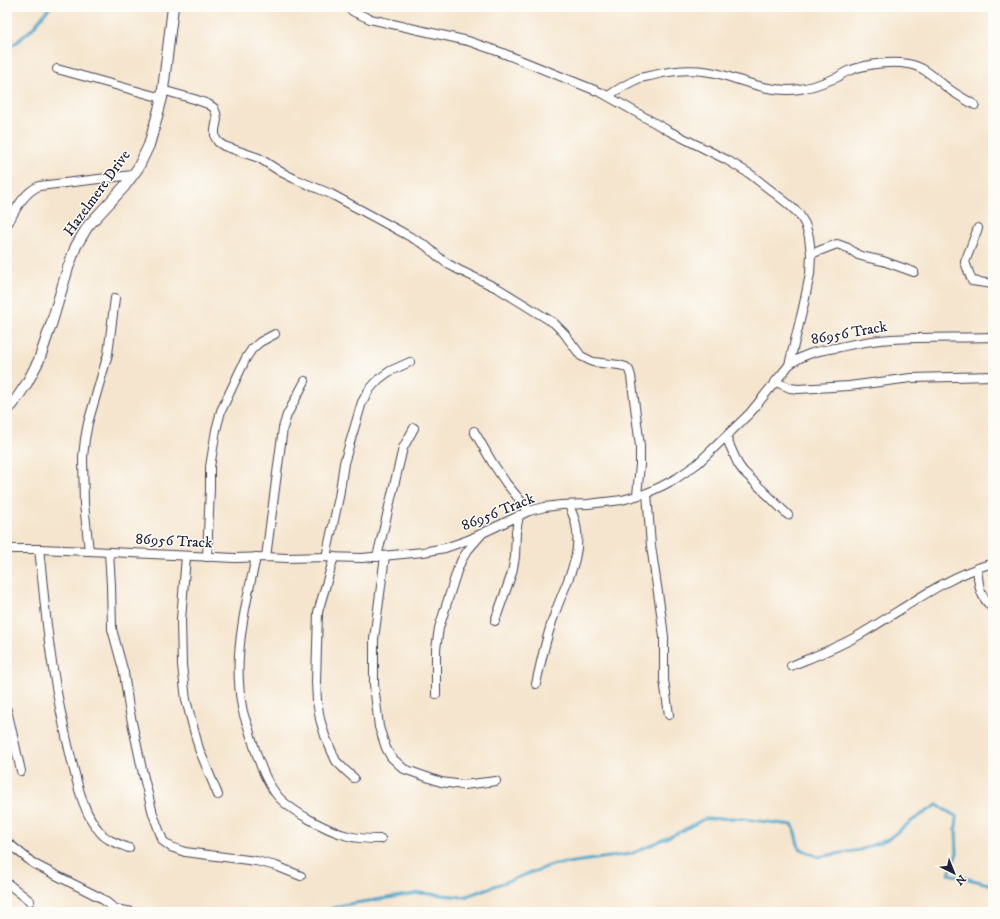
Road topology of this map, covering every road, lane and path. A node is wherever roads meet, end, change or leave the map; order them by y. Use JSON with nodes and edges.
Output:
{"nodes":[{"id":1,"x":173,"y":7,"type":"edge"},
{"id":2,"x":347,"y":7,"type":"edge"},
{"id":3,"x":56,"y":68,"type":"dead end"},
{"id":4,"x":162,"y":94,"type":"junction"},
{"id":5,"x":608,"y":96,"type":"junction"},
{"id":6,"x":975,"y":105,"type":"dead end"},
{"id":7,"x":133,"y":175,"type":"junction"},
{"id":8,"x":7,"y":225,"type":"edge"},
{"id":9,"x":978,"y":228,"type":"dead end"},
{"id":10,"x":811,"y":254,"type":"junction"},
{"id":11,"x":914,"y":272,"type":"dead end"},
{"id":12,"x":993,"y":284,"type":"edge"},
{"id":13,"x":116,"y":298,"type":"dead end"},
{"id":14,"x":275,"y":334,"type":"dead end"},
{"id":15,"x":993,"y":337,"type":"edge"},
{"id":16,"x":410,"y":362,"type":"dead end"},
{"id":17,"x":789,"y":365,"type":"junction"},
{"id":18,"x":993,"y":376,"type":"edge"},
{"id":19,"x":305,"y":381,"type":"dead end"},
{"id":20,"x":776,"y":382,"type":"junction"},
{"id":21,"x":7,"y":410,"type":"edge"},
{"id":22,"x":414,"y":428,"type":"dead end"},
{"id":23,"x":474,"y":431,"type":"dead end"},
{"id":24,"x":726,"y":437,"type":"junction"},
{"id":25,"x":647,"y":493,"type":"junction"},
{"id":26,"x":637,"y":495,"type":"junction"},
{"id":27,"x":569,"y":505,"type":"junction"},
{"id":28,"x":529,"y":511,"type":"junction"},
{"id":29,"x":519,"y":515,"type":"junction"},
{"id":30,"x":788,"y":515,"type":"dead end"},
{"id":31,"x":483,"y":533,"type":"junction"},
{"id":32,"x":7,"y":549,"type":"edge"},
{"id":33,"x":39,"y":549,"type":"junction"},
{"id":34,"x":89,"y":551,"type":"junction"},
{"id":35,"x":109,"y":552,"type":"junction"},
{"id":36,"x":186,"y":556,"type":"junction"},
{"id":37,"x":381,"y":556,"type":"junction"},
{"id":38,"x":207,"y":557,"type":"junction"},
{"id":39,"x":256,"y":557,"type":"junction"},
{"id":40,"x":266,"y":557,"type":"junction"},
{"id":41,"x":330,"y":557,"type":"junction"},
{"id":42,"x":993,"y":563,"type":"edge"},
{"id":43,"x":977,"y":568,"type":"junction"},
{"id":44,"x":993,"y":609,"type":"edge"},
{"id":45,"x":495,"y":621,"type":"dead end"},
{"id":46,"x":791,"y":666,"type":"dead end"},
{"id":47,"x":536,"y":684,"type":"dead end"},
{"id":48,"x":436,"y":694,"type":"dead end"},
{"id":49,"x":7,"y":710,"type":"edge"},
{"id":50,"x":669,"y":716,"type":"dead end"},
{"id":51,"x":21,"y":771,"type":"dead end"},
{"id":52,"x":354,"y":778,"type":"dead end"},
{"id":53,"x":496,"y":781,"type":"dead end"},
{"id":54,"x":218,"y":795,"type":"dead end"},
{"id":55,"x":381,"y":839,"type":"dead end"},
{"id":56,"x":7,"y":842,"type":"edge"},
{"id":57,"x":129,"y":848,"type":"dead end"},
{"id":58,"x":300,"y":876,"type":"dead end"},
{"id":59,"x":7,"y":882,"type":"edge"},
{"id":60,"x":30,"y":901,"type":"dead end"},
{"id":61,"x":132,"y":912,"type":"edge"}],
"edges":[{"from":1,"to":4,"type":"street","name":"Hazelmere Drive"},
{"from":2,"to":5,"type":"street"},
{"from":3,"to":4,"type":"street"},
{"from":4,"to":7,"type":"street","name":"Hazelmere Drive"},
{"from":4,"to":26,"type":"street"},
{"from":5,"to":6,"type":"street"},
{"from":5,"to":10,"type":"street"},
{"from":7,"to":8,"type":"street"},
{"from":7,"to":21,"type":"street","name":"Hazelmere Drive"},
{"from":9,"to":12,"type":"street"},
{"from":10,"to":11,"type":"street"},
{"from":10,"to":17,"type":"street"},
{"from":13,"to":34,"type":"street"},
{"from":14,"to":38,"type":"street"},
{"from":15,"to":17,"type":"street","name":"86956 Track"},
{"from":16,"to":41,"type":"street"},
{"from":17,"to":20,"type":"street","name":"86956 Track"},
{"from":18,"to":20,"type":"street"},
{"from":19,"to":40,"type":"street"},
{"from":20,"to":24,"type":"street","name":"86956 Track"},
{"from":22,"to":37,"type":"street"},
{"from":23,"to":28,"type":"street"},
{"from":24,"to":25,"type":"street","name":"86956 Track"},
{"from":24,"to":30,"type":"street"},
{"from":25,"to":26,"type":"street","name":"86956 Track"},
{"from":25,"to":50,"type":"street"},
{"from":26,"to":27,"type":"street","name":"86956 Track"},
{"from":27,"to":28,"type":"street","name":"86956 Track"},
{"from":27,"to":47,"type":"street"},
{"from":28,"to":29,"type":"street","name":"86956 Track"},
{"from":29,"to":31,"type":"street","name":"86956 Track"},
{"from":29,"to":45,"type":"street"},
{"from":31,"to":37,"type":"street","name":"86956 Track"},
{"from":31,"to":48,"type":"street"},
{"from":32,"to":33,"type":"street","name":"86956 Track"},
{"from":33,"to":34,"type":"street","name":"86956 Track"},
{"from":33,"to":57,"type":"street"},
{"from":34,"to":35,"type":"street","name":"86956 Track"},
{"from":35,"to":36,"type":"street","name":"86956 Track"},
{"from":35,"to":58,"type":"street"},
{"from":36,"to":38,"type":"street","name":"86956 Track"},
{"from":36,"to":54,"type":"street"},
{"from":37,"to":41,"type":"street","name":"86956 Track"},
{"from":37,"to":53,"type":"street"},
{"from":38,"to":39,"type":"street","name":"86956 Track"},
{"from":39,"to":40,"type":"street","name":"86956 Track"},
{"from":39,"to":55,"type":"street"},
{"from":40,"to":41,"type":"street","name":"86956 Track"},
{"from":41,"to":52,"type":"street"},
{"from":42,"to":43,"type":"street"},
{"from":43,"to":44,"type":"street"},
{"from":43,"to":46,"type":"street"},
{"from":49,"to":51,"type":"street"},
{"from":56,"to":61,"type":"street"},
{"from":59,"to":60,"type":"street"}]}
